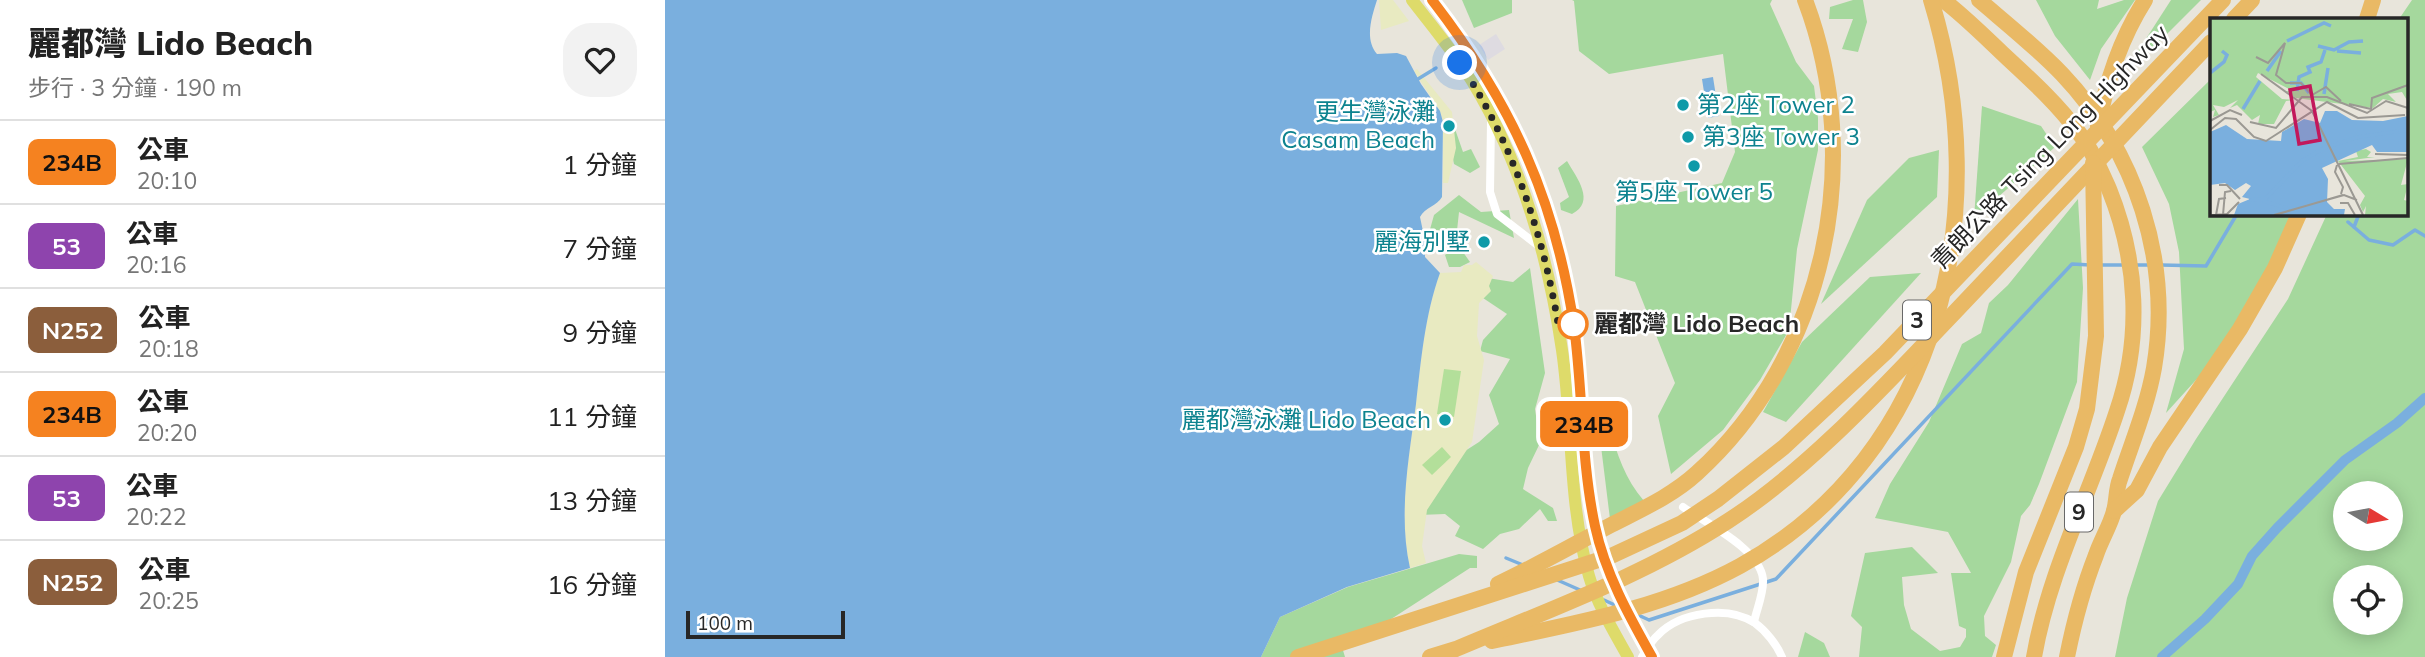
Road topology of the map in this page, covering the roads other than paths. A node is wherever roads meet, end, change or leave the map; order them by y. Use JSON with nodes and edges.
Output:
{"nodes":[{"id":1,"x":1412,"y":0,"type":"edge"},
{"id":2,"x":1432,"y":0,"type":"edge"},
{"id":3,"x":1805,"y":0,"type":"edge"},
{"id":4,"x":1931,"y":0,"type":"edge"},
{"id":5,"x":1943,"y":0,"type":"edge"},
{"id":6,"x":1979,"y":0,"type":"edge"},
{"id":7,"x":2145,"y":0,"type":"edge"},
{"id":8,"x":2223,"y":0,"type":"edge"},
{"id":9,"x":2252,"y":0,"type":"edge"},
{"id":10,"x":2373,"y":0,"type":"edge"},
{"id":11,"x":2235,"y":18,"type":"edge"},
{"id":12,"x":2367,"y":18,"type":"edge"},
{"id":13,"x":2210,"y":43,"type":"edge"},
{"id":14,"x":1491,"y":115,"type":"junction"},
{"id":15,"x":2299,"y":215,"type":"edge"},
{"id":16,"x":1542,"y":249,"type":"junction"},
{"id":17,"x":1683,"y":507,"type":"dead end"},
{"id":18,"x":2114,"y":511,"type":"junction"},
{"id":19,"x":1453,"y":607,"type":"junction"},
{"id":20,"x":1754,"y":622,"type":"junction"},
{"id":21,"x":1456,"y":649,"type":"junction"},
{"id":22,"x":1647,"y":653,"type":"edge"},
{"id":23,"x":1298,"y":657,"type":"edge"},
{"id":24,"x":1430,"y":657,"type":"edge"},
{"id":25,"x":1628,"y":657,"type":"edge"},
{"id":26,"x":1782,"y":657,"type":"edge"},
{"id":27,"x":2004,"y":657,"type":"edge"},
{"id":28,"x":2034,"y":657,"type":"edge"},
{"id":29,"x":2067,"y":657,"type":"edge"}],
"edges":[{"from":1,"to":14,"type":"main road"},
{"from":2,"to":22,"type":"main road"},
{"from":3,"to":19,"type":"highway"},
{"from":4,"to":21,"type":"highway"},
{"from":5,"to":28,"type":"highway","number":"9"},
{"from":6,"to":18,"type":"highway","number":"9"},
{"from":7,"to":27,"type":"highway"},
{"from":8,"to":19,"type":"highway","name":"青朗公路 Tsing Long Highway","number":"3"},
{"from":9,"to":11,"type":"highway"},
{"from":10,"to":12,"type":"highway"},
{"from":13,"to":21,"type":"highway","name":"青朗公路 Tsing Long Highway","number":"3"},
{"from":14,"to":16,"type":"main road"},
{"from":14,"to":16,"type":"street"},
{"from":15,"to":18,"type":"highway"},
{"from":16,"to":25,"type":"main road"},
{"from":17,"to":20,"type":"street"},
{"from":18,"to":29,"type":"highway","number":"9"},
{"from":19,"to":23,"type":"highway","number":"3"},
{"from":20,"to":22,"type":"street"},
{"from":20,"to":26,"type":"street"},
{"from":21,"to":24,"type":"highway","number":"3"}]}
